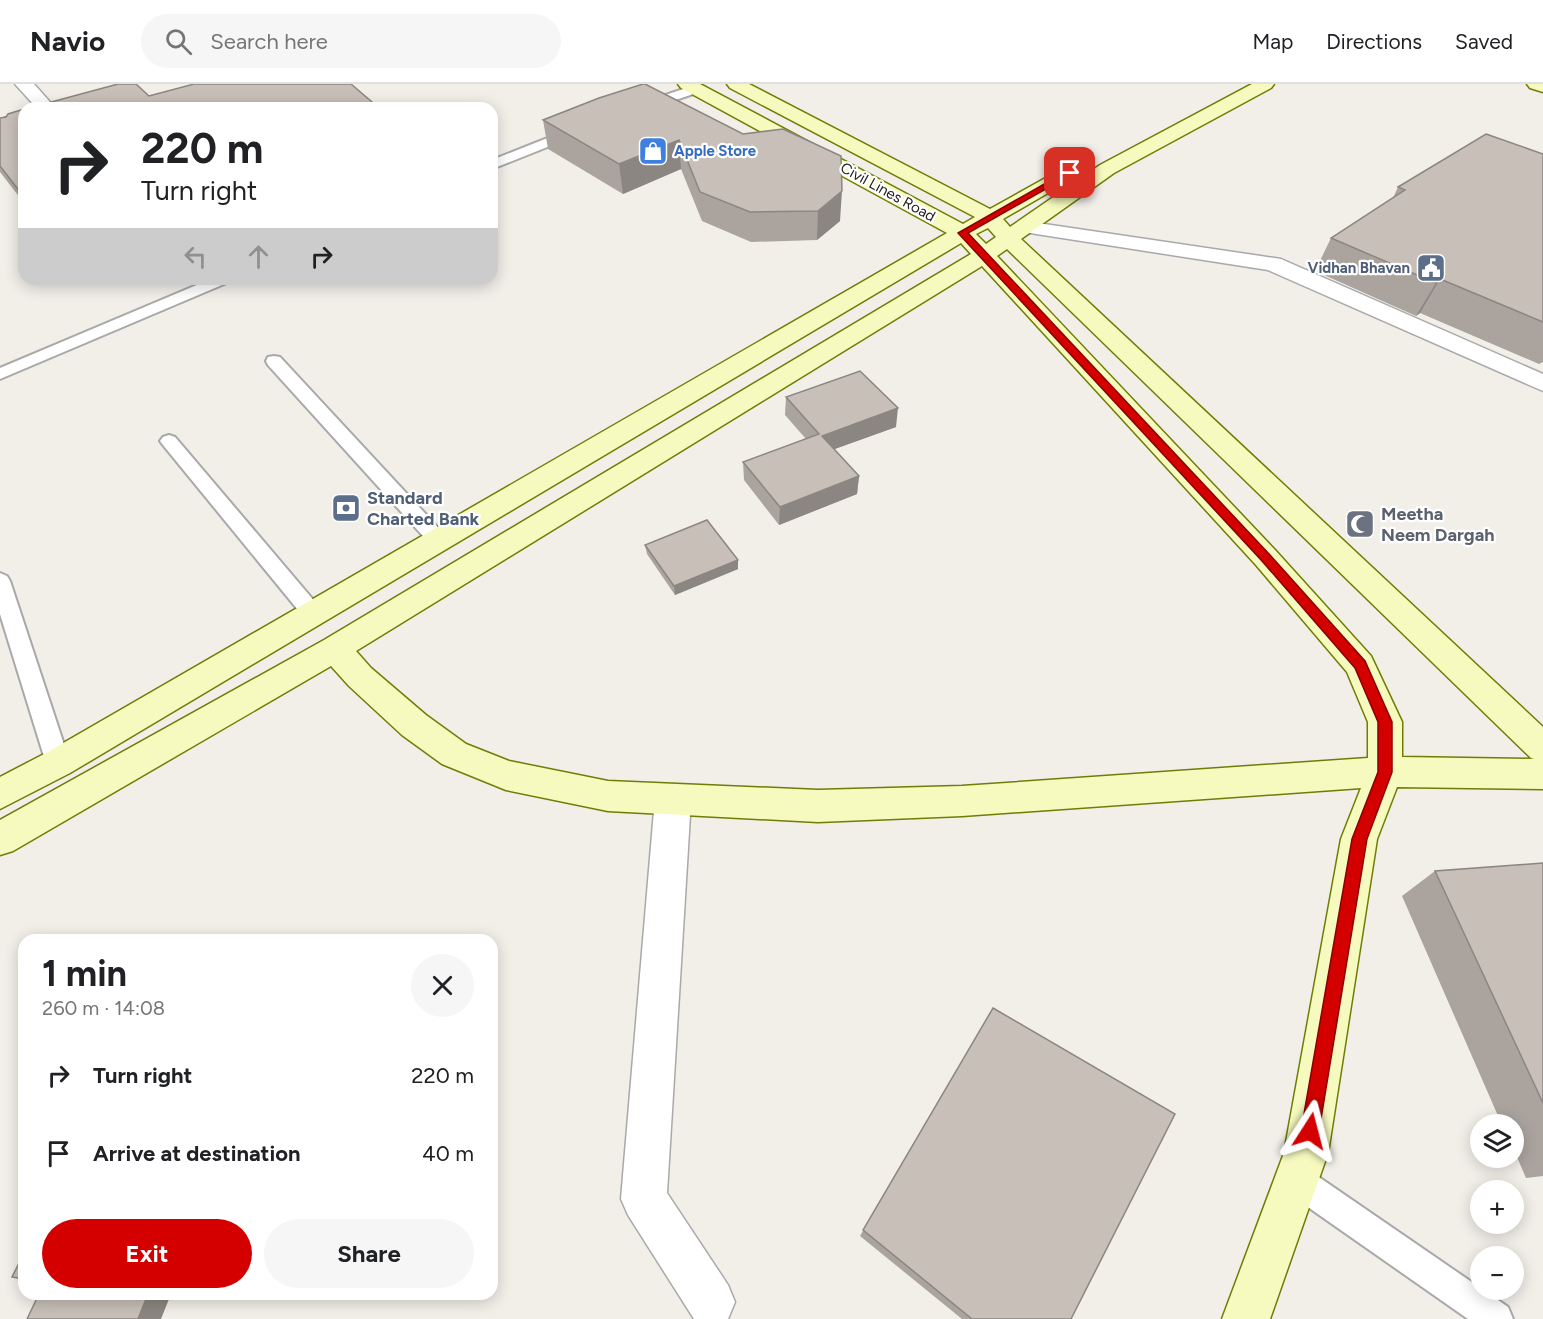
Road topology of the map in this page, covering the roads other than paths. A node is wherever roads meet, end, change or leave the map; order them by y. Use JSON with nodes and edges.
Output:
{"nodes":[{"id":1,"x":24,"y":84,"type":"edge"},
{"id":2,"x":736,"y":84,"type":"edge"},
{"id":3,"x":1230,"y":84,"type":"edge"},
{"id":4,"x":1265,"y":84,"type":"edge"},
{"id":5,"x":1536,"y":84,"type":"edge"},
{"id":6,"x":691,"y":87,"type":"edge"},
{"id":7,"x":1543,"y":87,"type":"edge"},
{"id":8,"x":42,"y":102,"type":"edge"},
{"id":9,"x":630,"y":111,"type":"edge"},
{"id":10,"x":588,"y":126,"type":"edge"},
{"id":11,"x":498,"y":163,"type":"edge"},
{"id":12,"x":990,"y":218,"type":"junction"},
{"id":13,"x":963,"y":233,"type":"junction"},
{"id":14,"x":1006,"y":240,"type":"junction"},
{"id":15,"x":210,"y":285,"type":"edge"},
{"id":16,"x":274,"y":361,"type":"dead end"},
{"id":17,"x":0,"y":374,"type":"edge"},
{"id":18,"x":1543,"y":384,"type":"edge"},
{"id":19,"x":169,"y":441,"type":"dead end"},
{"id":20,"x":439,"y":541,"type":"junction"},
{"id":21,"x":0,"y":581,"type":"edge"},
{"id":22,"x":314,"y":615,"type":"junction"},
{"id":23,"x":335,"y":649,"type":"junction"},
{"id":24,"x":1543,"y":748,"type":"edge"},
{"id":25,"x":58,"y":763,"type":"junction"},
{"id":26,"x":1385,"y":772,"type":"junction"},
{"id":27,"x":1543,"y":774,"type":"edge"},
{"id":28,"x":0,"y":794,"type":"edge"},
{"id":29,"x":673,"y":799,"type":"junction"},
{"id":30,"x":0,"y":839,"type":"edge"},
{"id":31,"x":1296,"y":1180,"type":"junction"},
{"id":32,"x":711,"y":1302,"type":"dead end"},
{"id":33,"x":1246,"y":1319,"type":"edge"},
{"id":34,"x":1496,"y":1319,"type":"edge"}],
"edges":[{"from":1,"to":8,"type":"street"},
{"from":2,"to":12,"type":"street"},
{"from":3,"to":12,"type":"street"},
{"from":4,"to":14,"type":"street"},
{"from":5,"to":7,"type":"street"},
{"from":6,"to":9,"type":"lane"},
{"from":6,"to":13,"type":"street","name":"Civil Lines Road"},
{"from":10,"to":11,"type":"lane"},
{"from":12,"to":13,"type":"street"},
{"from":12,"to":14,"type":"street"},
{"from":13,"to":14,"type":"street","name":"Civil Lines Road"},
{"from":13,"to":20,"type":"street"},
{"from":14,"to":18,"type":"street"},
{"from":14,"to":23,"type":"street"},
{"from":14,"to":24,"type":"street"},
{"from":14,"to":26,"type":"street"},
{"from":15,"to":17,"type":"lane"},
{"from":16,"to":20,"type":"lane"},
{"from":19,"to":22,"type":"lane"},
{"from":20,"to":22,"type":"street"},
{"from":21,"to":25,"type":"lane"},
{"from":22,"to":25,"type":"street"},
{"from":23,"to":29,"type":"street"},
{"from":23,"to":30,"type":"street"},
{"from":25,"to":28,"type":"street"},
{"from":26,"to":27,"type":"street"},
{"from":26,"to":29,"type":"street"},
{"from":26,"to":31,"type":"street"},
{"from":29,"to":32,"type":"street"},
{"from":31,"to":33,"type":"street"},
{"from":31,"to":34,"type":"lane"}]}
